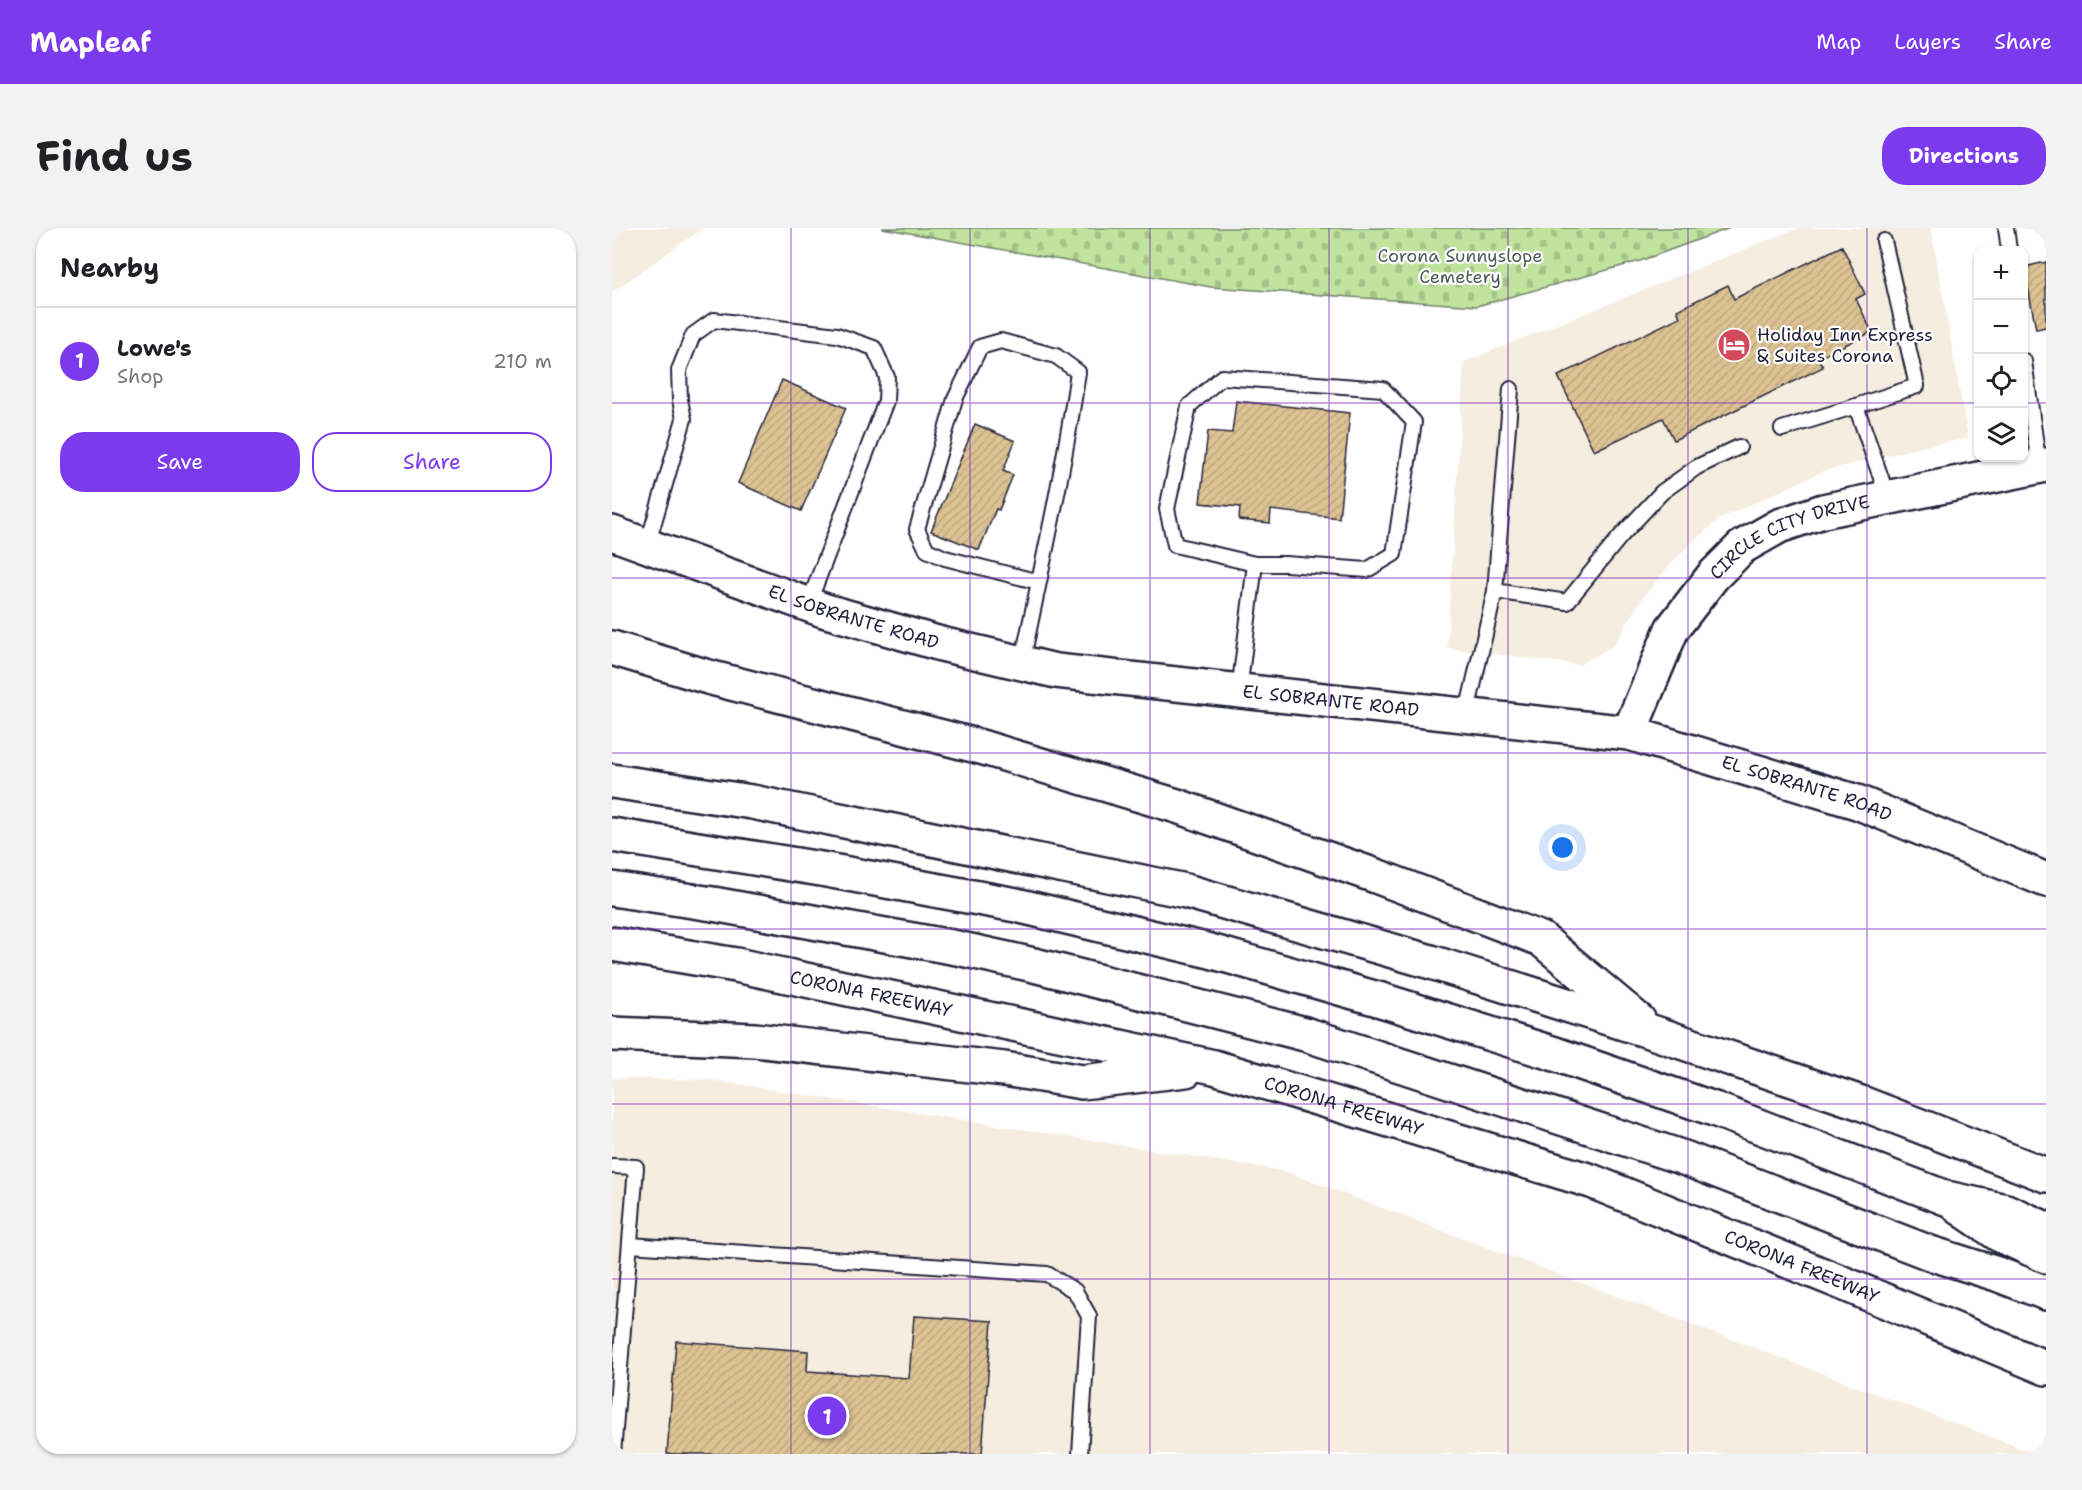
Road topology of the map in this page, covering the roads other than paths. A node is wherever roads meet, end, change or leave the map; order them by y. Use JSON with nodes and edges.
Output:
{"nodes":[{"id":1,"x":2006,"y":228,"type":"edge"},
{"id":2,"x":1884,"y":241,"type":"dead end"},
{"id":3,"x":2008,"y":246,"type":"edge"},
{"id":4,"x":2028,"y":384,"type":"edge"},
{"id":5,"x":1511,"y":389,"type":"dead end"},
{"id":6,"x":1856,"y":406,"type":"junction"},
{"id":7,"x":1782,"y":429,"type":"dead end"},
{"id":8,"x":1739,"y":447,"type":"dead end"},
{"id":9,"x":2042,"y":465,"type":"edge"},
{"id":10,"x":1888,"y":498,"type":"junction"},
{"id":11,"x":612,"y":533,"type":"edge"},
{"id":12,"x":647,"y":546,"type":"junction"},
{"id":13,"x":1255,"y":564,"type":"junction"},
{"id":14,"x":1040,"y":582,"type":"junction"},
{"id":15,"x":1495,"y":591,"type":"junction"},
{"id":16,"x":808,"y":605,"type":"junction"},
{"id":17,"x":612,"y":648,"type":"edge"},
{"id":18,"x":1022,"y":663,"type":"junction"},
{"id":19,"x":1239,"y":691,"type":"junction"},
{"id":20,"x":1466,"y":716,"type":"junction"},
{"id":21,"x":1629,"y":733,"type":"junction"},
{"id":22,"x":612,"y":781,"type":"edge"},
{"id":23,"x":612,"y":835,"type":"edge"},
{"id":24,"x":2046,"y":880,"type":"edge"},
{"id":25,"x":612,"y":889,"type":"edge"},
{"id":26,"x":612,"y":944,"type":"edge"},
{"id":27,"x":1652,"y":1032,"type":"junction"},
{"id":28,"x":612,"y":1034,"type":"edge"},
{"id":29,"x":1214,"y":1067,"type":"junction"},
{"id":30,"x":612,"y":1166,"type":"edge"},
{"id":31,"x":2046,"y":1175,"type":"edge"},
{"id":32,"x":1946,"y":1198,"type":"junction"},
{"id":33,"x":2046,"y":1229,"type":"edge"},
{"id":34,"x":630,"y":1245,"type":"junction"},
{"id":35,"x":1930,"y":1252,"type":"junction"},
{"id":36,"x":2046,"y":1256,"type":"edge"},
{"id":37,"x":2046,"y":1293,"type":"edge"},
{"id":38,"x":2046,"y":1317,"type":"edge"},
{"id":39,"x":2046,"y":1368,"type":"edge"},
{"id":40,"x":613,"y":1454,"type":"edge"},
{"id":41,"x":1080,"y":1454,"type":"edge"}],
"edges":[{"from":1,"to":3,"type":"lane"},
{"from":2,"to":6,"type":"lane"},
{"from":4,"to":9,"type":"lane"},
{"from":5,"to":15,"type":"lane"},
{"from":6,"to":7,"type":"lane"},
{"from":6,"to":10,"type":"lane"},
{"from":8,"to":15,"type":"lane"},
{"from":9,"to":10,"type":"main road","name":"CIRCLE CITY DRIVE"},
{"from":10,"to":21,"type":"main road","name":"CIRCLE CITY DRIVE"},
{"from":11,"to":12,"type":"main road","name":"EL SOBRANTE ROAD"},
{"from":12,"to":16,"type":"main road","name":"EL SOBRANTE ROAD"},
{"from":12,"to":16,"type":"lane"},
{"from":13,"to":13,"type":"lane"},
{"from":13,"to":19,"type":"lane"},
{"from":14,"to":14,"type":"lane"},
{"from":14,"to":18,"type":"lane"},
{"from":15,"to":20,"type":"lane"},
{"from":16,"to":18,"type":"main road","name":"EL SOBRANTE ROAD"},
{"from":17,"to":27,"type":"main road"},
{"from":18,"to":19,"type":"main road","name":"EL SOBRANTE ROAD"},
{"from":19,"to":20,"type":"main road","name":"EL SOBRANTE ROAD"},
{"from":20,"to":21,"type":"main road","name":"EL SOBRANTE ROAD"},
{"from":21,"to":24,"type":"main road","name":"EL SOBRANTE ROAD"},
{"from":22,"to":27,"type":"main road"},
{"from":23,"to":32,"type":"main road"},
{"from":25,"to":35,"type":"main road"},
{"from":26,"to":29,"type":"main road","name":"CORONA FREEWAY"},
{"from":27,"to":31,"type":"main road"},
{"from":28,"to":29,"type":"main road"},
{"from":29,"to":39,"type":"main road","name":"CORONA FREEWAY"},
{"from":30,"to":34,"type":"lane"},
{"from":32,"to":33,"type":"main road"},
{"from":32,"to":36,"type":"main road"},
{"from":34,"to":40,"type":"lane"},
{"from":34,"to":41,"type":"lane"},
{"from":35,"to":37,"type":"main road"},
{"from":35,"to":38,"type":"main road"}]}
